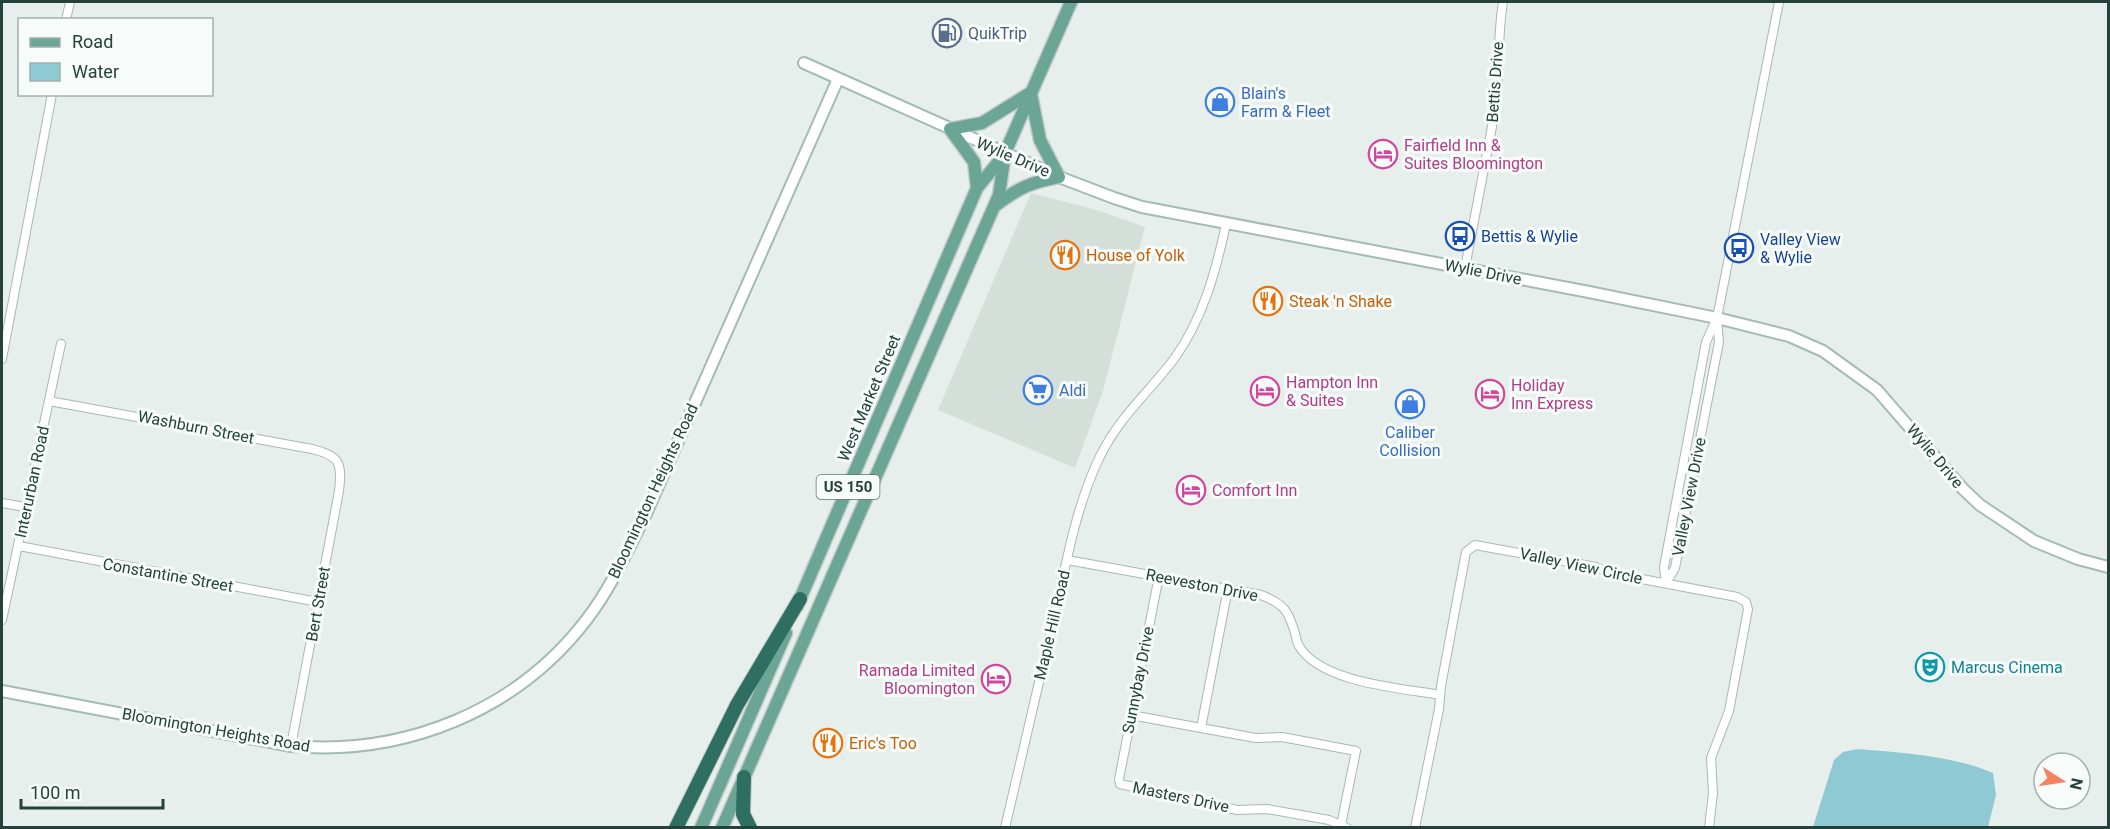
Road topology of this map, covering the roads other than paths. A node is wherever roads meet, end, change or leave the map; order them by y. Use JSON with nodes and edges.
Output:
{"nodes":[{"id":1,"x":70,"y":2,"type":"edge"},
{"id":2,"x":1071,"y":2,"type":"edge"},
{"id":3,"x":1503,"y":2,"type":"edge"},
{"id":4,"x":1779,"y":2,"type":"edge"},
{"id":5,"x":66,"y":18,"type":"edge"},
{"id":6,"x":804,"y":63,"type":"dead end"},
{"id":7,"x":837,"y":79,"type":"junction"},
{"id":8,"x":1031,"y":93,"type":"junction"},
{"id":9,"x":52,"y":96,"type":"edge"},
{"id":10,"x":950,"y":129,"type":"junction"},
{"id":11,"x":1005,"y":153,"type":"junction"},
{"id":12,"x":1059,"y":177,"type":"junction"},
{"id":13,"x":977,"y":188,"type":"junction"},
{"id":14,"x":994,"y":206,"type":"junction"},
{"id":15,"x":1226,"y":224,"type":"junction"},
{"id":16,"x":1465,"y":268,"type":"junction"},
{"id":17,"x":1717,"y":318,"type":"junction"},
{"id":18,"x":61,"y":344,"type":"dead end"},
{"id":19,"x":2,"y":359,"type":"edge"},
{"id":20,"x":49,"y":401,"type":"junction"},
{"id":21,"x":338,"y":462,"type":"joint"},
{"id":22,"x":2,"y":503,"type":"edge"},
{"id":23,"x":25,"y":507,"type":"junction"},
{"id":24,"x":19,"y":546,"type":"junction"},
{"id":25,"x":1067,"y":560,"type":"junction"},
{"id":26,"x":2109,"y":567,"type":"edge"},
{"id":27,"x":1159,"y":576,"type":"junction"},
{"id":28,"x":1666,"y":584,"type":"junction"},
{"id":29,"x":1228,"y":588,"type":"junction"},
{"id":30,"x":800,"y":599,"type":"junction"},
{"id":31,"x":318,"y":602,"type":"junction"},
{"id":32,"x":2,"y":620,"type":"edge"},
{"id":33,"x":2,"y":691,"type":"edge"},
{"id":34,"x":1440,"y":695,"type":"junction"},
{"id":35,"x":1131,"y":715,"type":"junction"},
{"id":36,"x":1202,"y":728,"type":"junction"},
{"id":37,"x":291,"y":746,"type":"junction"},
{"id":38,"x":744,"y":777,"type":"junction"},
{"id":39,"x":1120,"y":784,"type":"joint"},
{"id":40,"x":1344,"y":826,"type":"edge"},
{"id":41,"x":676,"y":828,"type":"edge"},
{"id":42,"x":701,"y":828,"type":"edge"},
{"id":43,"x":722,"y":828,"type":"edge"},
{"id":44,"x":750,"y":828,"type":"edge"},
{"id":45,"x":1005,"y":828,"type":"edge"},
{"id":46,"x":1415,"y":828,"type":"edge"},
{"id":47,"x":1709,"y":828,"type":"edge"}],
"edges":[{"from":1,"to":5,"type":"street"},
{"from":2,"to":8,"type":"main road","name":"West Market Street","number":"US 150"},
{"from":3,"to":16,"type":"street","name":"Bettis Drive"},
{"from":4,"to":17,"type":"street","name":"Valley View Drive"},
{"from":6,"to":7,"type":"main road","name":"Wylie Drive"},
{"from":7,"to":10,"type":"main road","name":"Wylie Drive"},
{"from":7,"to":37,"type":"main road","name":"Bloomington Heights Road"},
{"from":8,"to":10,"type":"main road"},
{"from":8,"to":11,"type":"main road","name":"West Market Street","number":"US 150"},
{"from":8,"to":12,"type":"main road"},
{"from":9,"to":19,"type":"street"},
{"from":10,"to":11,"type":"main road","name":"Wylie Drive"},
{"from":10,"to":13,"type":"main road"},
{"from":11,"to":12,"type":"main road","name":"Wylie Drive"},
{"from":11,"to":13,"type":"main road","name":"West Market Street","number":"US 150"},
{"from":11,"to":14,"type":"main road","name":"West Market Street","number":"US 150"},
{"from":12,"to":14,"type":"main road"},
{"from":12,"to":15,"type":"main road","name":"Wylie Drive"},
{"from":13,"to":30,"type":"main road","name":"West Market Street","number":"US 150"},
{"from":14,"to":38,"type":"main road","name":"West Market Street","number":"US 150"},
{"from":15,"to":16,"type":"main road","name":"Wylie Drive"},
{"from":15,"to":25,"type":"street","name":"Maple Hill Road"},
{"from":16,"to":17,"type":"main road","name":"Wylie Drive"},
{"from":17,"to":26,"type":"main road","name":"Wylie Drive"},
{"from":17,"to":28,"type":"street","name":"Valley View Drive"},
{"from":17,"to":28,"type":"street","name":"Valley View Drive"},
{"from":18,"to":20,"type":"street","name":"Interurban Road"},
{"from":20,"to":21,"type":"street","name":"Washburn Street"},
{"from":20,"to":23,"type":"street","name":"Interurban Road"},
{"from":21,"to":31,"type":"street","name":"Bert Street"},
{"from":22,"to":23,"type":"street"},
{"from":23,"to":24,"type":"street","name":"Interurban Road"},
{"from":24,"to":31,"type":"street","name":"Constantine Street"},
{"from":24,"to":32,"type":"street","name":"Interurban Road"},
{"from":25,"to":27,"type":"street","name":"Reeveston Drive"},
{"from":25,"to":45,"type":"street","name":"Maple Hill Road"},
{"from":27,"to":29,"type":"street","name":"Reeveston Drive"},
{"from":27,"to":35,"type":"street","name":"Sunnybay Drive"},
{"from":28,"to":34,"type":"street","name":"Valley View Circle"},
{"from":28,"to":47,"type":"street","name":"Valley View Circle"},
{"from":29,"to":34,"type":"street","name":"Reeveston Drive"},
{"from":29,"to":36,"type":"street"},
{"from":30,"to":41,"type":"highway"},
{"from":30,"to":42,"type":"main road","name":"West Market Street","number":"US 150"},
{"from":31,"to":37,"type":"street","name":"Bert Street"},
{"from":33,"to":37,"type":"main road","name":"Bloomington Heights Road"},
{"from":34,"to":46,"type":"street","name":"Valley View Circle"},
{"from":35,"to":36,"type":"street"},
{"from":35,"to":39,"type":"street","name":"Sunnybay Drive"},
{"from":36,"to":40,"type":"street"},
{"from":38,"to":43,"type":"main road","name":"West Market Street","number":"US 150"},
{"from":38,"to":44,"type":"highway"},
{"from":39,"to":40,"type":"street","name":"Masters Drive"}]}
